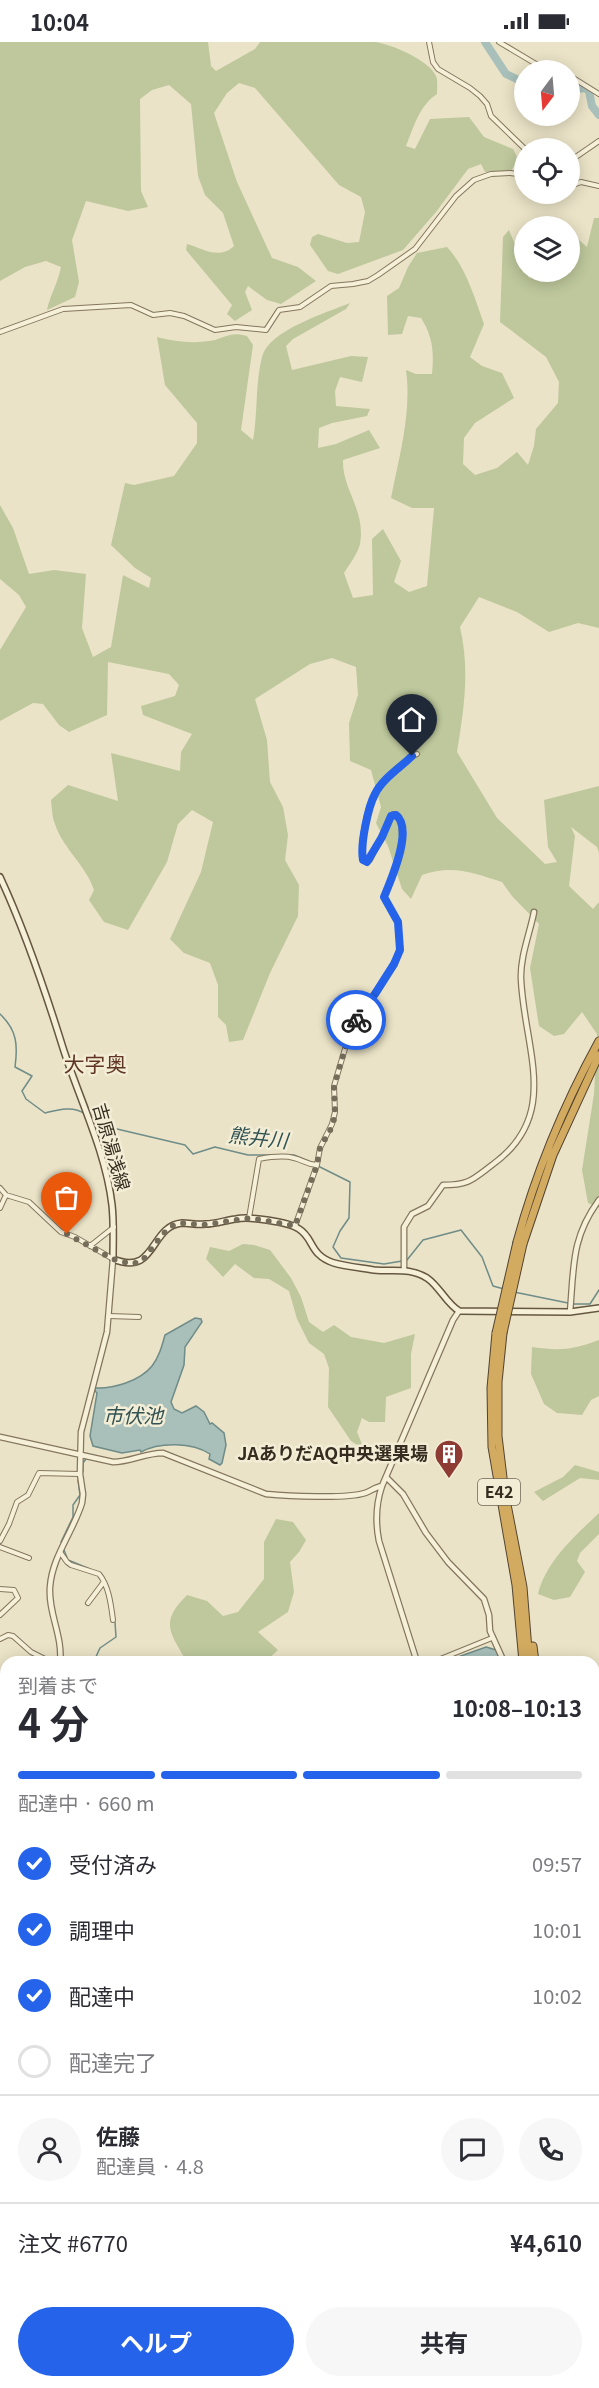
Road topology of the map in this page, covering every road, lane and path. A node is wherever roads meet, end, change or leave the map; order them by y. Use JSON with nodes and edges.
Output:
{"nodes":[{"id":1,"x":429,"y":42,"type":"edge"},
{"id":2,"x":498,"y":42,"type":"edge"},
{"id":3,"x":529,"y":60,"type":"edge"},
{"id":4,"x":580,"y":82,"type":"edge"},
{"id":5,"x":599,"y":94,"type":"edge"},
{"id":6,"x":514,"y":138,"type":"edge"},
{"id":7,"x":599,"y":141,"type":"edge"},
{"id":8,"x":580,"y":155,"type":"edge"},
{"id":9,"x":514,"y":173,"type":"edge"},
{"id":10,"x":580,"y":182,"type":"edge"},
{"id":11,"x":599,"y":186,"type":"edge"},
{"id":12,"x":0,"y":332,"type":"edge"},
{"id":13,"x":417,"y":754,"type":"dead end"},
{"id":14,"x":0,"y":878,"type":"edge"},
{"id":15,"x":534,"y":912,"type":"dead end"},
{"id":16,"x":599,"y":1041,"type":"edge"},
{"id":17,"x":599,"y":1055,"type":"edge"},
{"id":18,"x":317,"y":1165,"type":"junction"},
{"id":19,"x":544,"y":1169,"type":"junction"},
{"id":20,"x":0,"y":1188,"type":"edge"},
{"id":21,"x":6,"y":1195,"type":"junction"},
{"id":22,"x":599,"y":1200,"type":"edge"},
{"id":23,"x":0,"y":1208,"type":"edge"},
{"id":24,"x":249,"y":1218,"type":"junction"},
{"id":25,"x":295,"y":1226,"type":"junction"},
{"id":26,"x":114,"y":1227,"type":"junction"},
{"id":27,"x":90,"y":1245,"type":"junction"},
{"id":28,"x":113,"y":1259,"type":"junction"},
{"id":29,"x":404,"y":1269,"type":"junction"},
{"id":30,"x":599,"y":1308,"type":"edge"},
{"id":31,"x":459,"y":1311,"type":"junction"},
{"id":32,"x":570,"y":1312,"type":"junction"},
{"id":33,"x":109,"y":1316,"type":"junction"},
{"id":34,"x":139,"y":1317,"type":"dead end"},
{"id":35,"x":500,"y":1333,"type":"junction"},
{"id":36,"x":0,"y":1437,"type":"edge"},
{"id":37,"x":80,"y":1454,"type":"junction"},
{"id":38,"x":80,"y":1474,"type":"junction"},
{"id":39,"x":386,"y":1477,"type":"junction"},
{"id":40,"x":382,"y":1485,"type":"junction"},
{"id":41,"x":0,"y":1541,"type":"edge"},
{"id":42,"x":0,"y":1547,"type":"edge"},
{"id":43,"x":60,"y":1551,"type":"junction"},
{"id":44,"x":29,"y":1558,"type":"dead end"},
{"id":45,"x":103,"y":1583,"type":"junction"},
{"id":46,"x":0,"y":1589,"type":"edge"},
{"id":47,"x":88,"y":1603,"type":"dead end"},
{"id":48,"x":0,"y":1615,"type":"edge"},
{"id":49,"x":114,"y":1620,"type":"dead end"},
{"id":50,"x":492,"y":1638,"type":"junction"},
{"id":51,"x":0,"y":1639,"type":"edge"},
{"id":52,"x":526,"y":1650,"type":"junction"},
{"id":53,"x":39,"y":1656,"type":"edge"},
{"id":54,"x":60,"y":1656,"type":"edge"},
{"id":55,"x":415,"y":1656,"type":"edge"},
{"id":56,"x":448,"y":1656,"type":"edge"},
{"id":57,"x":501,"y":1656,"type":"edge"},
{"id":58,"x":524,"y":1656,"type":"edge"},
{"id":59,"x":528,"y":1656,"type":"edge"},
{"id":60,"x":530,"y":1656,"type":"edge"},
{"id":61,"x":0,"y":2289,"type":"edge"},
{"id":62,"x":0,"y":2316,"type":"edge"}],
"edges":[{"from":1,"to":6,"type":"street"},
{"from":2,"to":3,"type":"street"},
{"from":4,"to":5,"type":"street"},
{"from":7,"to":8,"type":"street"},
{"from":9,"to":12,"type":"street"},
{"from":10,"to":11,"type":"street"},
{"from":13,"to":18,"type":"street"},
{"from":14,"to":26,"type":"main road","name":"吉原湯浅線"},
{"from":15,"to":29,"type":"street"},
{"from":16,"to":19,"type":"highway","number":"E42"},
{"from":17,"to":19,"type":"highway","number":"E42"},
{"from":18,"to":24,"type":"street"},
{"from":18,"to":25,"type":"street"},
{"from":19,"to":35,"type":"highway","number":"E42","bridge":true},
{"from":20,"to":21,"type":"street"},
{"from":21,"to":23,"type":"street"},
{"from":21,"to":27,"type":"street"},
{"from":22,"to":32,"type":"street"},
{"from":24,"to":25,"type":"main road"},
{"from":24,"to":28,"type":"main road"},
{"from":25,"to":29,"type":"main road"},
{"from":26,"to":27,"type":"street"},
{"from":26,"to":28,"type":"main road","name":"吉原湯浅線"},
{"from":27,"to":28,"type":"street"},
{"from":28,"to":33,"type":"street"},
{"from":29,"to":31,"type":"main road"},
{"from":30,"to":32,"type":"main road"},
{"from":31,"to":32,"type":"main road"},
{"from":31,"to":39,"type":"street"},
{"from":33,"to":34,"type":"street"},
{"from":33,"to":37,"type":"street"},
{"from":35,"to":52,"type":"highway","number":"E42"},
{"from":35,"to":52,"type":"highway","number":"E42"},
{"from":36,"to":37,"type":"street"},
{"from":37,"to":38,"type":"street"},
{"from":37,"to":40,"type":"street"},
{"from":38,"to":41,"type":"street"},
{"from":38,"to":43,"type":"street"},
{"from":39,"to":40,"type":"street"},
{"from":39,"to":50,"type":"street"},
{"from":40,"to":55,"type":"street"},
{"from":42,"to":44,"type":"street"},
{"from":43,"to":45,"type":"street"},
{"from":43,"to":54,"type":"street"},
{"from":45,"to":47,"type":"street"},
{"from":45,"to":49,"type":"street"},
{"from":46,"to":48,"type":"street"},
{"from":50,"to":56,"type":"street"},
{"from":50,"to":57,"type":"street"},
{"from":51,"to":53,"type":"street"},
{"from":52,"to":58,"type":"highway"},
{"from":52,"to":59,"type":"highway"},
{"from":52,"to":60,"type":"highway"},
{"from":61,"to":62,"type":"street"}]}
